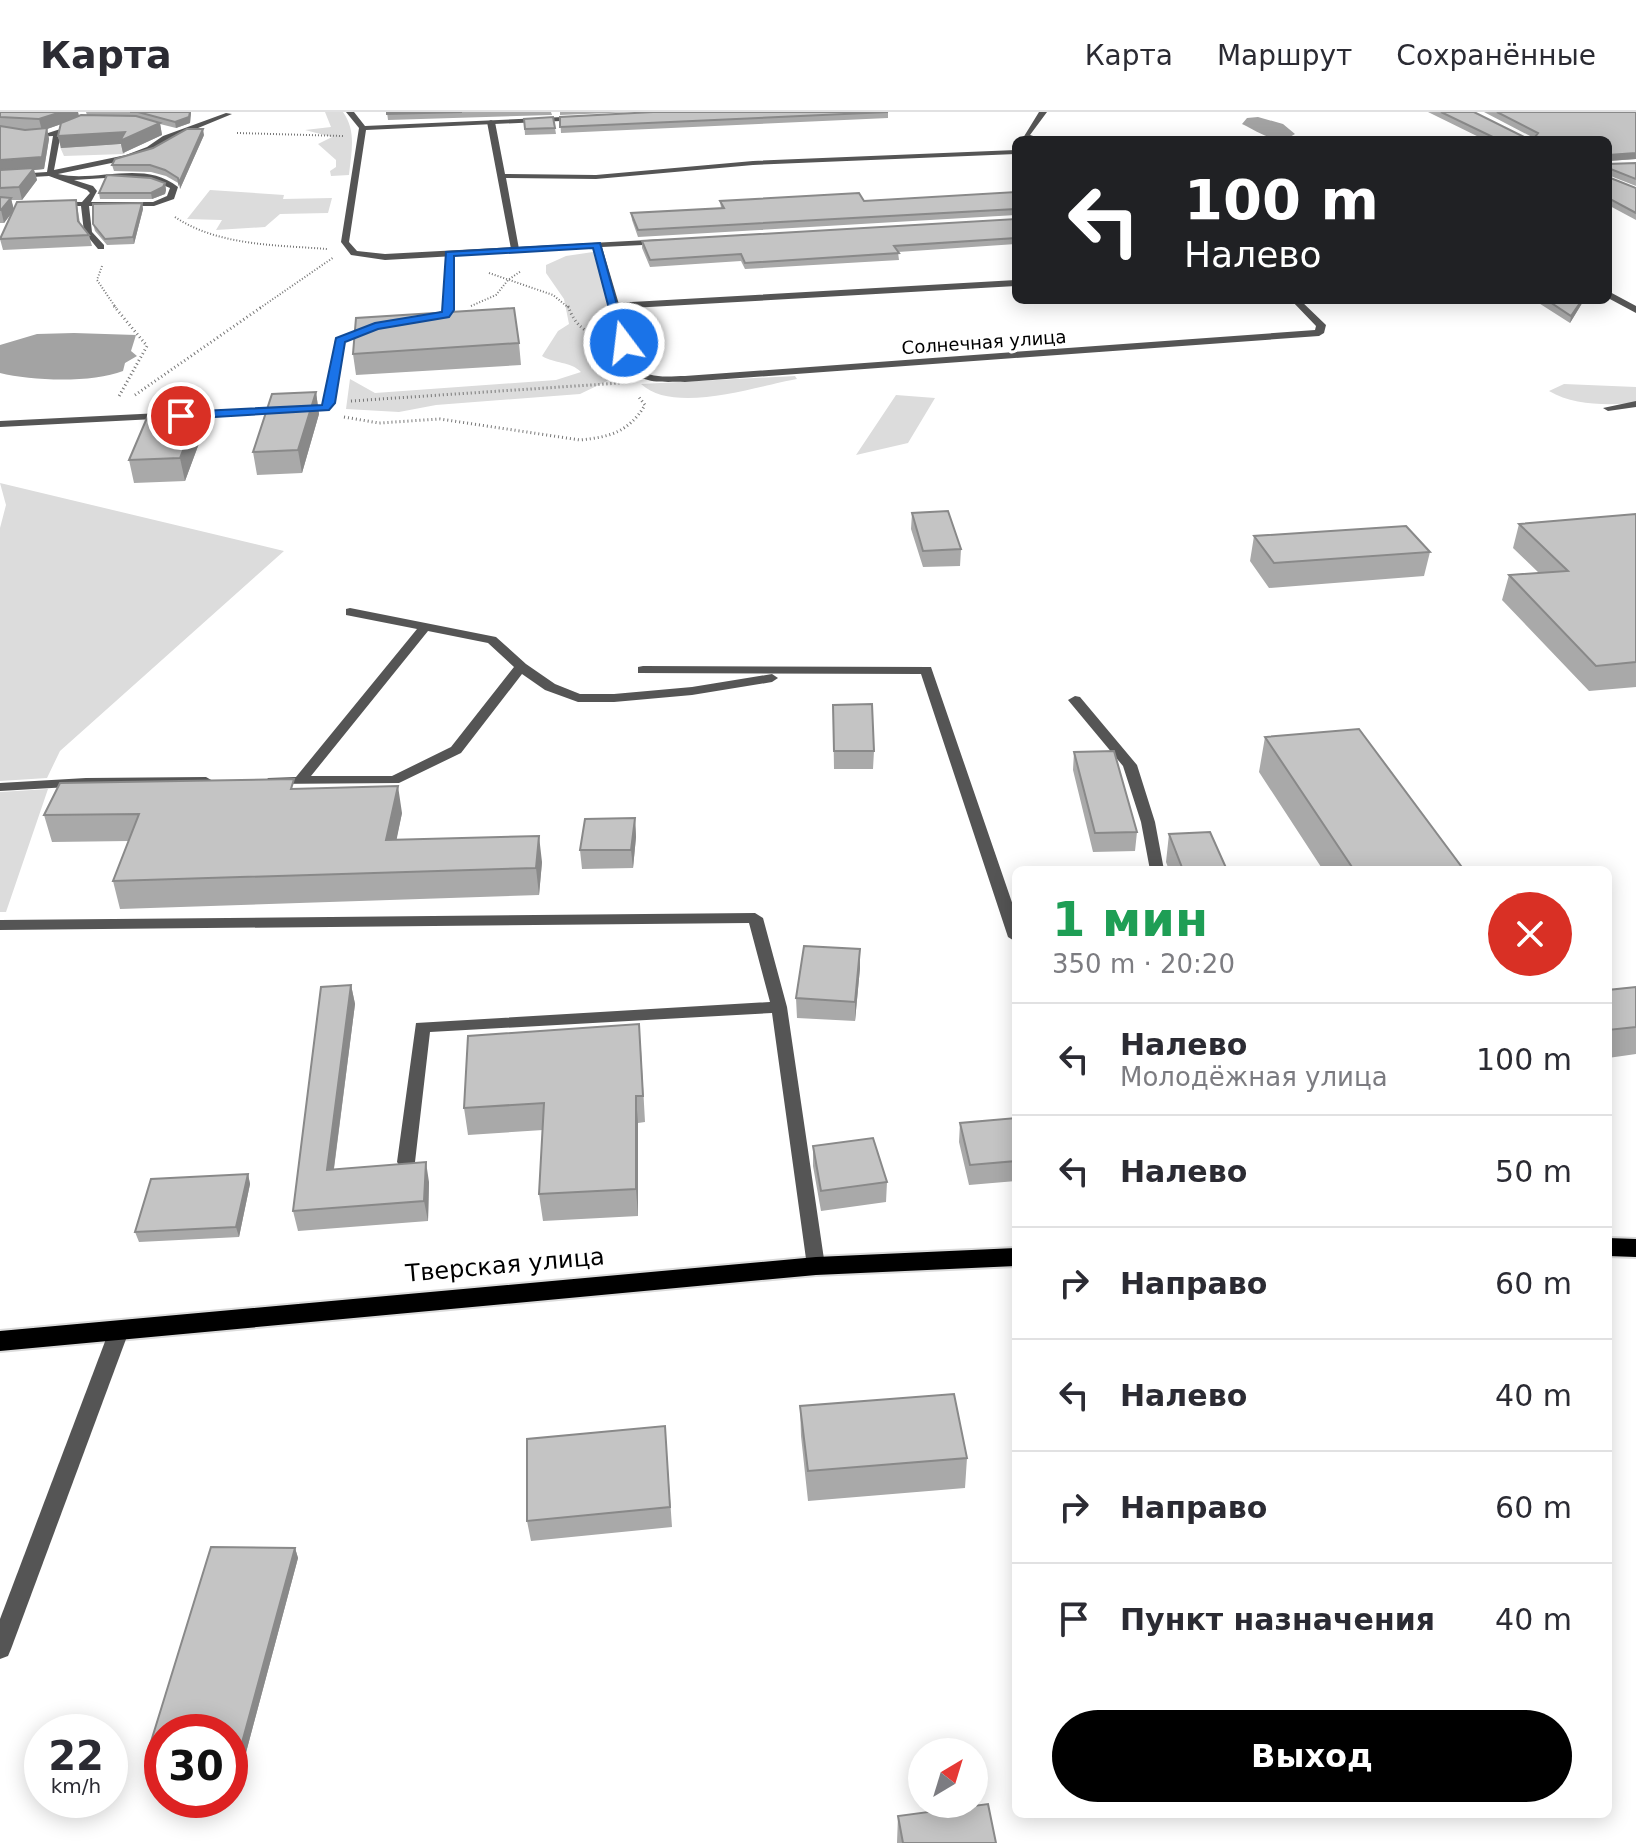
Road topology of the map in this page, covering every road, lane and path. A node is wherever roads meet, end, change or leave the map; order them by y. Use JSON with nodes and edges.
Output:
{"nodes":[{"id":1,"x":85,"y":112,"type":"edge"},
{"id":2,"x":350,"y":112,"type":"edge"},
{"id":3,"x":1043,"y":112,"type":"edge"},
{"id":4,"x":228,"y":114,"type":"dead end"},
{"id":5,"x":597,"y":117,"type":"edge"},
{"id":6,"x":491,"y":122,"type":"junction"},
{"id":7,"x":87,"y":123,"type":"edge"},
{"id":8,"x":73,"y":124,"type":"junction"},
{"id":9,"x":163,"y":127,"type":"edge"},
{"id":10,"x":363,"y":131,"type":"junction"},
{"id":11,"x":0,"y":132,"type":"edge"},
{"id":12,"x":57,"y":133,"type":"junction"},
{"id":13,"x":229,"y":133,"type":"dead end"},
{"id":14,"x":176,"y":134,"type":"junction"},
{"id":15,"x":1029,"y":136,"type":"edge"},
{"id":16,"x":1012,"y":152,"type":"edge"},
{"id":17,"x":50,"y":174,"type":"junction"},
{"id":18,"x":500,"y":176,"type":"junction"},
{"id":19,"x":0,"y":177,"type":"edge"},
{"id":20,"x":64,"y":178,"type":"junction"},
{"id":21,"x":85,"y":203,"type":"junction"},
{"id":22,"x":43,"y":204,"type":"edge"},
{"id":23,"x":154,"y":204,"type":"junction"},
{"id":24,"x":674,"y":241,"type":"edge"},
{"id":25,"x":597,"y":245,"type":"junction"},
{"id":26,"x":101,"y":247,"type":"joint"},
{"id":27,"x":515,"y":249,"type":"junction"},
{"id":28,"x":349,"y":251,"type":"junction"},
{"id":29,"x":450,"y":258,"type":"junction"},
{"id":30,"x":523,"y":270,"type":"dead end"},
{"id":31,"x":508,"y":280,"type":"junction"},
{"id":32,"x":1012,"y":283,"type":"edge"},
{"id":33,"x":1612,"y":296,"type":"edge"},
{"id":34,"x":1299,"y":304,"type":"edge"},
{"id":35,"x":614,"y":306,"type":"junction"},
{"id":36,"x":449,"y":310,"type":"junction"},
{"id":37,"x":1636,"y":310,"type":"edge"},
{"id":38,"x":422,"y":320,"type":"edge"},
{"id":39,"x":392,"y":324,"type":"edge"},
{"id":40,"x":626,"y":350,"type":"junction"},
{"id":41,"x":1636,"y":404,"type":"edge"},
{"id":42,"x":327,"y":405,"type":"junction"},
{"id":43,"x":1608,"y":408,"type":"dead end"},
{"id":44,"x":94,"y":421,"type":"junction"},
{"id":45,"x":0,"y":424,"type":"edge"},
{"id":46,"x":350,"y":612,"type":"dead end"},
{"id":47,"x":425,"y":627,"type":"junction"},
{"id":48,"x":521,"y":667,"type":"junction"},
{"id":49,"x":643,"y":670,"type":"dead end"},
{"id":50,"x":821,"y":670,"type":"junction"},
{"id":51,"x":1075,"y":700,"type":"dead end"},
{"id":52,"x":301,"y":780,"type":"junction"},
{"id":53,"x":225,"y":781,"type":"edge"},
{"id":54,"x":255,"y":781,"type":"edge"},
{"id":55,"x":0,"y":787,"type":"edge"},
{"id":56,"x":1156,"y":866,"type":"edge"},
{"id":57,"x":0,"y":925,"type":"edge"},
{"id":58,"x":1012,"y":925,"type":"edge"},
{"id":59,"x":779,"y":1007,"type":"junction"},
{"id":60,"x":406,"y":1162,"type":"edge"},
{"id":61,"x":1612,"y":1247,"type":"edge"},
{"id":62,"x":1636,"y":1248,"type":"edge"},
{"id":63,"x":1012,"y":1257,"type":"edge"},
{"id":64,"x":816,"y":1266,"type":"junction"},
{"id":65,"x":119,"y":1331,"type":"junction"},
{"id":66,"x":0,"y":1341,"type":"edge"},
{"id":67,"x":0,"y":1649,"type":"edge"}],
"edges":[{"from":1,"to":8,"type":"street"},
{"from":2,"to":10,"type":"street"},
{"from":3,"to":15,"type":"street"},
{"from":4,"to":14,"type":"street"},
{"from":5,"to":6,"type":"street"},
{"from":6,"to":10,"type":"street"},
{"from":6,"to":18,"type":"street"},
{"from":7,"to":8,"type":"street"},
{"from":8,"to":12,"type":"street"},
{"from":9,"to":14,"type":"street"},
{"from":10,"to":13,"type":"path"},
{"from":10,"to":28,"type":"street"},
{"from":11,"to":12,"type":"street"},
{"from":12,"to":17,"type":"street"},
{"from":14,"to":17,"type":"street"},
{"from":16,"to":18,"type":"street"},
{"from":17,"to":19,"type":"street"},
{"from":17,"to":20,"type":"street"},
{"from":18,"to":27,"type":"street"},
{"from":20,"to":21,"type":"street"},
{"from":20,"to":23,"type":"street"},
{"from":21,"to":22,"type":"street"},
{"from":21,"to":23,"type":"street"},
{"from":21,"to":26,"type":"street"},
{"from":23,"to":28,"type":"path"},
{"from":24,"to":25,"type":"street"},
{"from":25,"to":27,"type":"street"},
{"from":25,"to":35,"type":"street"},
{"from":26,"to":44,"type":"path"},
{"from":27,"to":29,"type":"street"},
{"from":28,"to":29,"type":"street"},
{"from":28,"to":44,"type":"path"},
{"from":29,"to":31,"type":"path"},
{"from":29,"to":36,"type":"street"},
{"from":30,"to":31,"type":"path"},
{"from":31,"to":36,"type":"path"},
{"from":31,"to":40,"type":"path"},
{"from":32,"to":35,"type":"street"},
{"from":33,"to":37,"type":"street"},
{"from":34,"to":40,"type":"street","name":"Солнечная улица"},
{"from":35,"to":40,"type":"street"},
{"from":36,"to":38,"type":"street"},
{"from":39,"to":42,"type":"street"},
{"from":41,"to":43,"type":"street"},
{"from":42,"to":42,"type":"path"},
{"from":42,"to":44,"type":"street"},
{"from":44,"to":45,"type":"street"},
{"from":46,"to":47,"type":"street"},
{"from":47,"to":48,"type":"street"},
{"from":47,"to":52,"type":"street"},
{"from":48,"to":50,"type":"street"},
{"from":48,"to":52,"type":"street"},
{"from":49,"to":50,"type":"street"},
{"from":50,"to":58,"type":"street"},
{"from":51,"to":56,"type":"street"},
{"from":52,"to":54,"type":"street"},
{"from":53,"to":55,"type":"street"},
{"from":57,"to":59,"type":"street"},
{"from":59,"to":60,"type":"street"},
{"from":59,"to":64,"type":"street"},
{"from":61,"to":62,"type":"main road"},
{"from":63,"to":64,"type":"main road","name":"Тверская улица"},
{"from":64,"to":65,"type":"main road","name":"Тверская улица"},
{"from":65,"to":66,"type":"main road","name":"Тверская улица"},
{"from":65,"to":67,"type":"street"}]}
